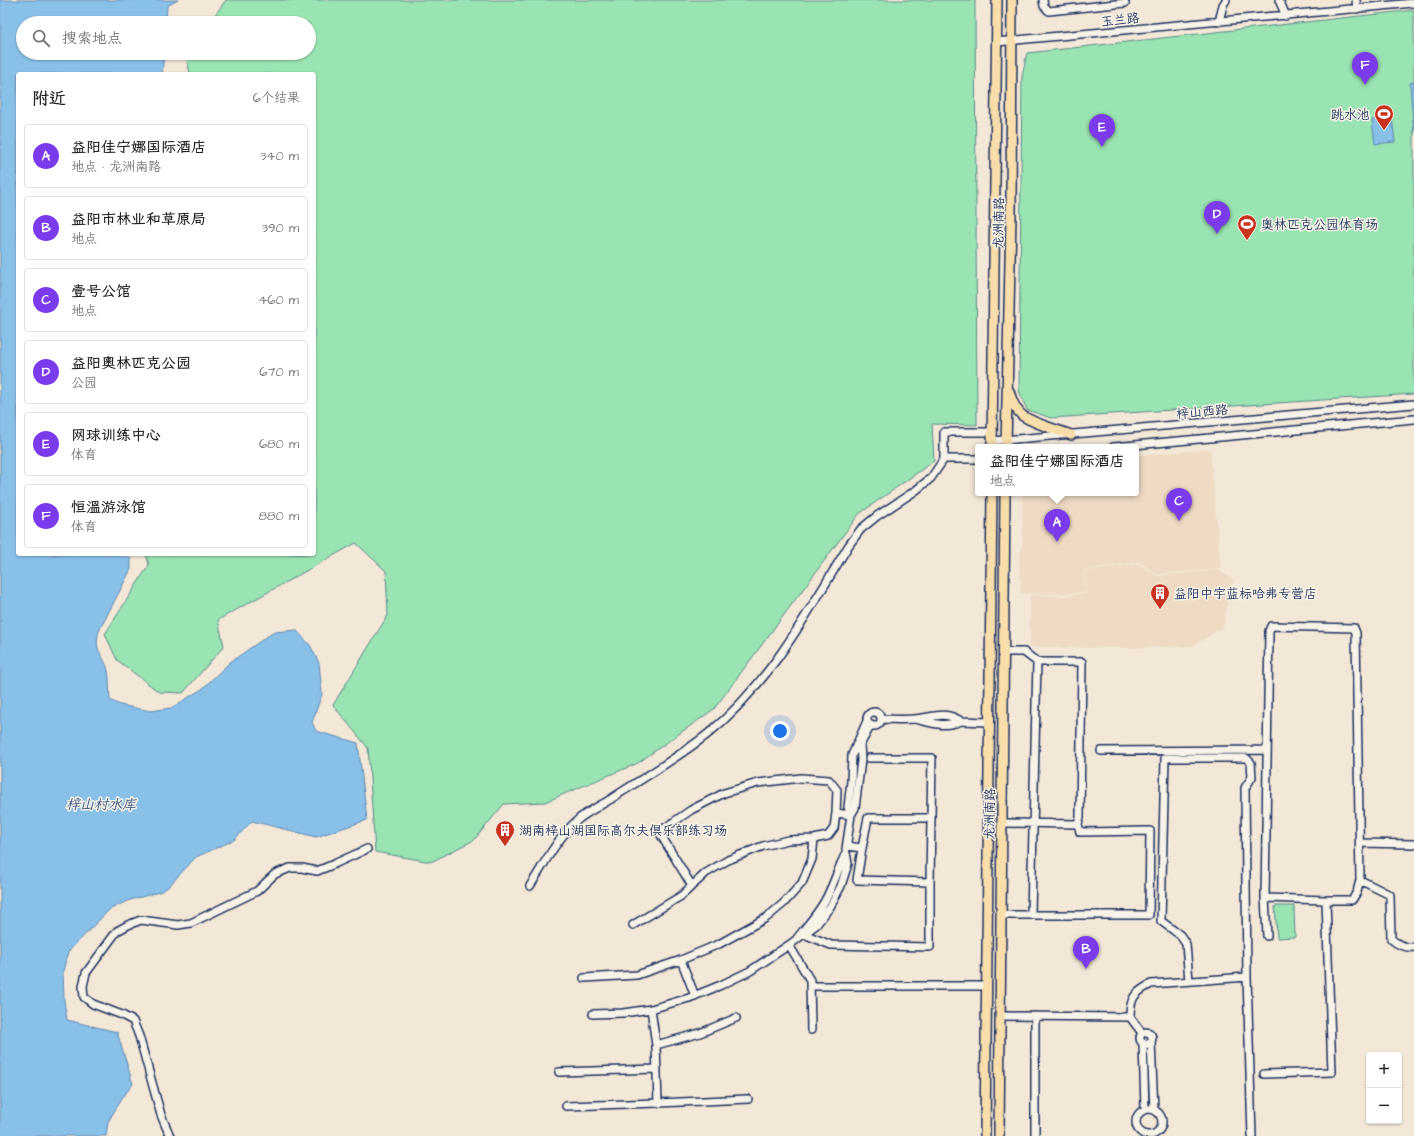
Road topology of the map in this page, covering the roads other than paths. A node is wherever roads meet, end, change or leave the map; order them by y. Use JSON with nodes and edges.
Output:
{"nodes":[{"id":1,"x":997,"y":0,"type":"edge"},
{"id":2,"x":1012,"y":0,"type":"edge"},
{"id":3,"x":1044,"y":0,"type":"edge"},
{"id":4,"x":1279,"y":0,"type":"edge"},
{"id":5,"x":1356,"y":0,"type":"edge"},
{"id":6,"x":1222,"y":2,"type":"edge"},
{"id":7,"x":1125,"y":3,"type":"dead end"},
{"id":8,"x":1414,"y":3,"type":"edge"},
{"id":9,"x":1357,"y":9,"type":"junction"},
{"id":10,"x":1286,"y":16,"type":"junction"},
{"id":11,"x":1219,"y":22,"type":"junction"},
{"id":12,"x":996,"y":42,"type":"junction"},
{"id":13,"x":1012,"y":42,"type":"junction"},
{"id":14,"x":1008,"y":386,"type":"junction"},
{"id":15,"x":1414,"y":404,"type":"edge"},
{"id":16,"x":1414,"y":419,"type":"edge"},
{"id":17,"x":1071,"y":435,"type":"junction"},
{"id":18,"x":993,"y":440,"type":"edge"},
{"id":19,"x":1006,"y":444,"type":"edge"},
{"id":20,"x":1139,"y":445,"type":"edge"},
{"id":21,"x":944,"y":459,"type":"junction"},
{"id":22,"x":975,"y":459,"type":"edge"},
{"id":23,"x":992,"y":496,"type":"edge"},
{"id":24,"x":1005,"y":496,"type":"edge"},
{"id":25,"x":1009,"y":496,"type":"edge"},
{"id":26,"x":1005,"y":518,"type":"junction"},
{"id":27,"x":1004,"y":652,"type":"junction"},
{"id":28,"x":1037,"y":662,"type":"junction"},
{"id":29,"x":882,"y":719,"type":"junction"},
{"id":30,"x":989,"y":722,"type":"junction"},
{"id":31,"x":869,"y":723,"type":"junction"},
{"id":32,"x":1267,"y":750,"type":"junction"},
{"id":33,"x":1101,"y":751,"type":"dead end"},
{"id":34,"x":869,"y":758,"type":"dead end"},
{"id":35,"x":836,"y":813,"type":"junction"},
{"id":36,"x":851,"y":815,"type":"junction"},
{"id":37,"x":931,"y":818,"type":"junction"},
{"id":38,"x":1002,"y":823,"type":"junction"},
{"id":39,"x":1033,"y":824,"type":"junction"},
{"id":40,"x":1078,"y":824,"type":"junction"},
{"id":41,"x":814,"y":839,"type":"junction"},
{"id":42,"x":1360,"y":843,"type":"junction"},
{"id":43,"x":1414,"y":844,"type":"edge"},
{"id":44,"x":862,"y":848,"type":"junction"},
{"id":45,"x":367,"y":849,"type":"dead end"},
{"id":46,"x":846,"y":850,"type":"junction"},
{"id":47,"x":1360,"y":880,"type":"junction"},
{"id":48,"x":930,"y":882,"type":"junction"},
{"id":49,"x":530,"y":886,"type":"dead end"},
{"id":50,"x":692,"y":886,"type":"junction"},
{"id":51,"x":1265,"y":898,"type":"junction"},
{"id":52,"x":1326,"y":900,"type":"junction"},
{"id":53,"x":1001,"y":914,"type":"junction"},
{"id":54,"x":1031,"y":914,"type":"junction"},
{"id":55,"x":633,"y":925,"type":"dead end"},
{"id":56,"x":804,"y":934,"type":"junction"},
{"id":57,"x":1267,"y":936,"type":"dead end"},
{"id":58,"x":792,"y":943,"type":"junction"},
{"id":59,"x":1414,"y":947,"type":"edge"},
{"id":60,"x":681,"y":960,"type":"junction"},
{"id":61,"x":1247,"y":977,"type":"junction"},
{"id":62,"x":584,"y":978,"type":"dead end"},
{"id":63,"x":1189,"y":981,"type":"junction"},
{"id":64,"x":810,"y":986,"type":"junction"},
{"id":65,"x":987,"y":986,"type":"junction"},
{"id":66,"x":695,"y":996,"type":"junction"},
{"id":67,"x":651,"y":1009,"type":"junction"},
{"id":68,"x":593,"y":1014,"type":"dead end"},
{"id":69,"x":1000,"y":1016,"type":"junction"},
{"id":70,"x":1035,"y":1016,"type":"junction"},
{"id":71,"x":1130,"y":1017,"type":"junction"},
{"id":72,"x":736,"y":1018,"type":"dead end"},
{"id":73,"x":811,"y":1030,"type":"dead end"},
{"id":74,"x":1142,"y":1032,"type":"junction"},
{"id":75,"x":1151,"y":1042,"type":"junction"},
{"id":76,"x":1143,"y":1044,"type":"junction"},
{"id":77,"x":656,"y":1045,"type":"junction"},
{"id":78,"x":657,"y":1069,"type":"junction"},
{"id":79,"x":558,"y":1072,"type":"dead end"},
{"id":80,"x":1264,"y":1074,"type":"dead end"},
{"id":81,"x":748,"y":1100,"type":"dead end"},
{"id":82,"x":658,"y":1103,"type":"junction"},
{"id":83,"x":566,"y":1106,"type":"dead end"},
{"id":84,"x":1145,"y":1109,"type":"junction"},
{"id":85,"x":1154,"y":1110,"type":"junction"},
{"id":86,"x":1146,"y":1135,"type":"edge"},
{"id":87,"x":1154,"y":1135,"type":"edge"},
{"id":88,"x":170,"y":1136,"type":"edge"},
{"id":89,"x":985,"y":1136,"type":"edge"},
{"id":90,"x":999,"y":1136,"type":"edge"},
{"id":91,"x":1036,"y":1136,"type":"edge"},
{"id":92,"x":1252,"y":1136,"type":"edge"}],
"edges":[{"from":1,"to":12,"type":"main road","name":"龙洲南路"},
{"from":2,"to":13,"type":"main road","name":"龙洲南路"},
{"from":3,"to":7,"type":"street"},
{"from":4,"to":10,"type":"street"},
{"from":5,"to":9,"type":"street"},
{"from":6,"to":11,"type":"street"},
{"from":8,"to":9,"type":"street","name":"玉兰路"},
{"from":9,"to":10,"type":"street","name":"玉兰路"},
{"from":10,"to":11,"type":"street","name":"玉兰路"},
{"from":11,"to":13,"type":"street","name":"玉兰路"},
{"from":12,"to":13,"type":"street","name":"玉兰路"},
{"from":12,"to":18,"type":"main road","name":"龙洲南路"},
{"from":13,"to":14,"type":"main road","name":"龙洲南路"},
{"from":14,"to":17,"type":"main road"},
{"from":14,"to":19,"type":"main road","name":"龙洲南路"},
{"from":15,"to":17,"type":"street","name":"梓山西路"},
{"from":16,"to":20,"type":"street"},
{"from":17,"to":19,"type":"street","name":"梓山西路"},
{"from":18,"to":19,"type":"street","name":"梓山西路"},
{"from":18,"to":21,"type":"street","name":"梓山西路"},
{"from":21,"to":22,"type":"street"},
{"from":21,"to":49,"type":"street"},
{"from":23,"to":30,"type":"main road","name":"龙洲南路"},
{"from":24,"to":26,"type":"main road","name":"龙洲南路"},
{"from":25,"to":26,"type":"main road"},
{"from":26,"to":27,"type":"main road","name":"龙洲南路"},
{"from":27,"to":28,"type":"street"},
{"from":27,"to":38,"type":"main road","name":"龙洲南路"},
{"from":28,"to":39,"type":"street"},
{"from":28,"to":40,"type":"street"},
{"from":29,"to":30,"type":"street"},
{"from":29,"to":31,"type":"street"},
{"from":29,"to":31,"type":"street"},
{"from":30,"to":65,"type":"main road","name":"龙洲南路"},
{"from":31,"to":36,"type":"street"},
{"from":32,"to":33,"type":"street"},
{"from":32,"to":42,"type":"street"},
{"from":32,"to":51,"type":"street"},
{"from":34,"to":37,"type":"street"},
{"from":35,"to":36,"type":"street"},
{"from":35,"to":41,"type":"street"},
{"from":35,"to":50,"type":"street"},
{"from":36,"to":46,"type":"street"},
{"from":37,"to":44,"type":"street"},
{"from":37,"to":48,"type":"street"},
{"from":38,"to":39,"type":"street"},
{"from":38,"to":53,"type":"main road","name":"龙洲南路"},
{"from":39,"to":40,"type":"street"},
{"from":39,"to":54,"type":"street"},
{"from":40,"to":54,"type":"street"},
{"from":41,"to":50,"type":"street"},
{"from":41,"to":60,"type":"street"},
{"from":42,"to":43,"type":"street"},
{"from":42,"to":47,"type":"street"},
{"from":44,"to":46,"type":"street"},
{"from":44,"to":48,"type":"street"},
{"from":45,"to":88,"type":"street"},
{"from":46,"to":56,"type":"street"},
{"from":46,"to":58,"type":"street"},
{"from":47,"to":52,"type":"street"},
{"from":47,"to":59,"type":"street"},
{"from":48,"to":56,"type":"street"},
{"from":50,"to":55,"type":"street"},
{"from":51,"to":52,"type":"street"},
{"from":51,"to":57,"type":"street"},
{"from":52,"to":80,"type":"street"},
{"from":53,"to":54,"type":"street"},
{"from":53,"to":69,"type":"main road","name":"龙洲南路"},
{"from":56,"to":58,"type":"street"},
{"from":58,"to":64,"type":"street"},
{"from":58,"to":66,"type":"street"},
{"from":60,"to":62,"type":"street"},
{"from":60,"to":66,"type":"street"},
{"from":61,"to":63,"type":"street"},
{"from":61,"to":63,"type":"street"},
{"from":61,"to":92,"type":"street"},
{"from":63,"to":71,"type":"street"},
{"from":64,"to":65,"type":"street"},
{"from":64,"to":73,"type":"street"},
{"from":65,"to":89,"type":"main road","name":"龙洲南路"},
{"from":66,"to":67,"type":"street"},
{"from":67,"to":68,"type":"street"},
{"from":67,"to":77,"type":"street"},
{"from":69,"to":70,"type":"street"},
{"from":69,"to":90,"type":"main road","name":"龙洲南路"},
{"from":70,"to":71,"type":"street"},
{"from":70,"to":91,"type":"street"},
{"from":71,"to":74,"type":"street"},
{"from":72,"to":77,"type":"street"},
{"from":74,"to":75,"type":"street"},
{"from":74,"to":76,"type":"street"},
{"from":75,"to":76,"type":"street"},
{"from":75,"to":85,"type":"street"},
{"from":76,"to":84,"type":"street"},
{"from":77,"to":78,"type":"street"},
{"from":78,"to":79,"type":"street"},
{"from":78,"to":82,"type":"street"},
{"from":81,"to":82,"type":"street"},
{"from":82,"to":83,"type":"street"},
{"from":84,"to":85,"type":"street"},
{"from":84,"to":86,"type":"street"},
{"from":85,"to":87,"type":"street"},
{"from":86,"to":87,"type":"street"}]}
